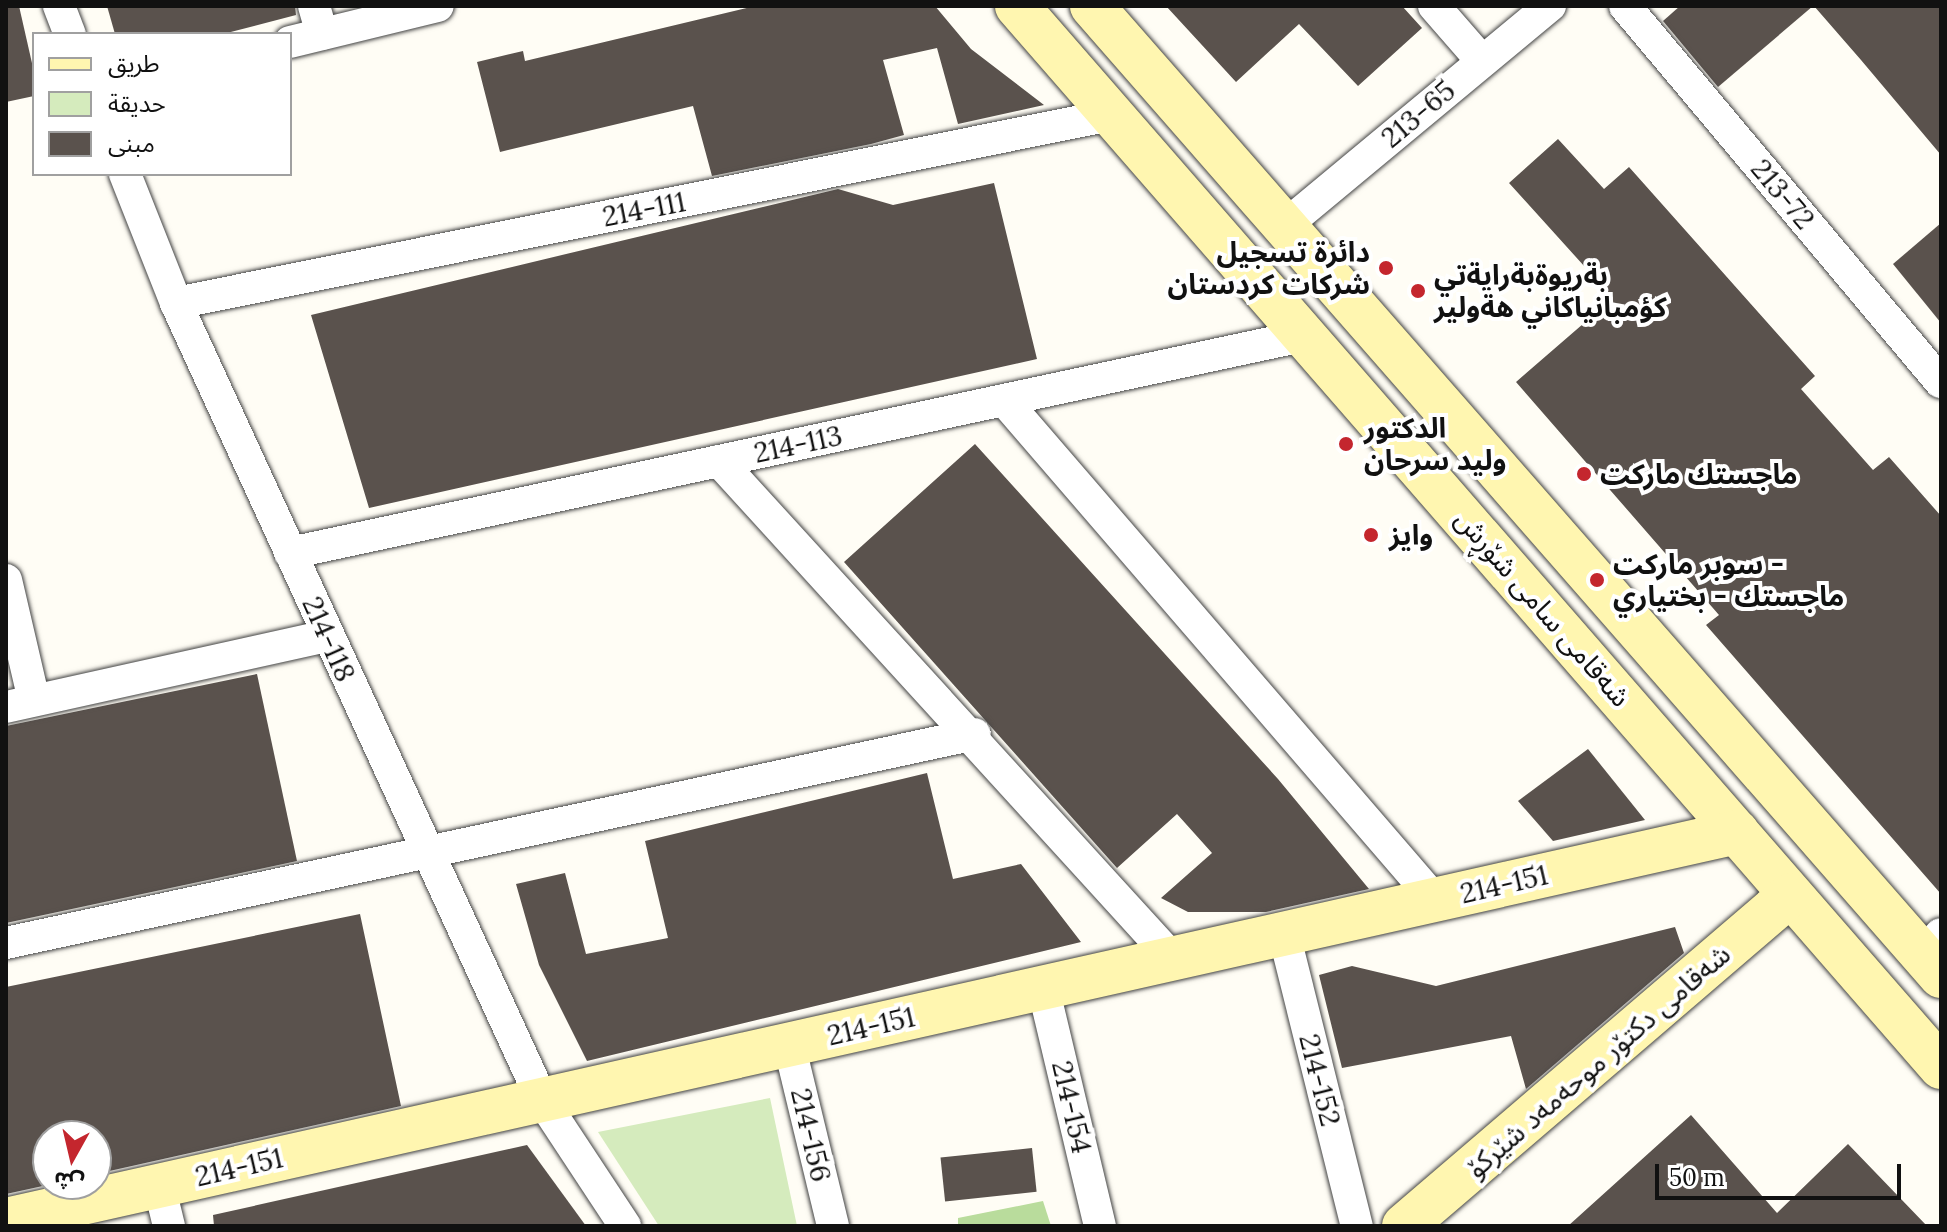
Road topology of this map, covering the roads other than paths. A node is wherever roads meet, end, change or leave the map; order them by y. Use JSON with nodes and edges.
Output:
{"nodes":[{"id":1,"x":59,"y":6,"type":"edge"},
{"id":2,"x":438,"y":6,"type":"edge"},
{"id":3,"x":1017,"y":6,"type":"edge"},
{"id":4,"x":1092,"y":6,"type":"edge"},
{"id":5,"x":1434,"y":6,"type":"edge"},
{"id":6,"x":1550,"y":6,"type":"edge"},
{"id":7,"x":1625,"y":6,"type":"edge"},
{"id":8,"x":318,"y":20,"type":"edge"},
{"id":9,"x":69,"y":32,"type":"edge"},
{"id":10,"x":292,"y":40,"type":"edge"},
{"id":11,"x":1481,"y":60,"type":"junction"},
{"id":12,"x":1111,"y":115,"type":"junction"},
{"id":13,"x":126,"y":176,"type":"edge"},
{"id":14,"x":1287,"y":224,"type":"junction"},
{"id":15,"x":176,"y":303,"type":"junction"},
{"id":16,"x":1307,"y":335,"type":"junction"},
{"id":17,"x":1941,"y":382,"type":"edge"},
{"id":18,"x":1004,"y":400,"type":"junction"},
{"id":19,"x":719,"y":461,"type":"junction"},
{"id":20,"x":290,"y":553,"type":"junction"},
{"id":21,"x":6,"y":580,"type":"edge"},
{"id":22,"x":327,"y":636,"type":"junction"},
{"id":23,"x":20,"y":703,"type":"edge"},
{"id":24,"x":975,"y":734,"type":"junction"},
{"id":25,"x":1737,"y":832,"type":"junction"},
{"id":26,"x":426,"y":852,"type":"junction"},
{"id":27,"x":1790,"y":895,"type":"junction"},
{"id":28,"x":1435,"y":900,"type":"junction"},
{"id":29,"x":1284,"y":934,"type":"junction"},
{"id":30,"x":6,"y":943,"type":"edge"},
{"id":31,"x":1935,"y":955,"type":"edge"},
{"id":32,"x":1173,"y":959,"type":"junction"},
{"id":33,"x":1043,"y":987,"type":"junction"},
{"id":34,"x":789,"y":1044,"type":"junction"},
{"id":35,"x":1941,"y":1067,"type":"edge"},
{"id":36,"x":542,"y":1100,"type":"junction"},
{"id":37,"x":164,"y":1206,"type":"edge"},
{"id":38,"x":6,"y":1220,"type":"edge"},
{"id":39,"x":625,"y":1226,"type":"edge"},
{"id":40,"x":833,"y":1226,"type":"edge"},
{"id":41,"x":1100,"y":1226,"type":"edge"},
{"id":42,"x":1357,"y":1226,"type":"edge"},
{"id":43,"x":1404,"y":1226,"type":"edge"}],
"edges":[{"from":1,"to":9,"type":"street"},
{"from":2,"to":8,"type":"street"},
{"from":3,"to":12,"type":"main road","name":"شەقامی سامی شۆڕش"},
{"from":4,"to":14,"type":"main road","name":"شەقامی سامی شۆڕش"},
{"from":5,"to":11,"type":"street"},
{"from":6,"to":11,"type":"street","name":"213-65"},
{"from":7,"to":17,"type":"street","name":"213-72"},
{"from":8,"to":10,"type":"street"},
{"from":11,"to":14,"type":"street","name":"213-65"},
{"from":12,"to":15,"type":"street","name":"214-111"},
{"from":12,"to":16,"type":"main road","name":"شەقامی سامی شۆڕش"},
{"from":13,"to":15,"type":"street","name":"214-118"},
{"from":14,"to":31,"type":"main road","name":"شەقامی سامی شۆڕش"},
{"from":15,"to":20,"type":"street","name":"214-118"},
{"from":16,"to":18,"type":"street","name":"214-113"},
{"from":16,"to":25,"type":"main road","name":"شەقامی سامی شۆڕش"},
{"from":18,"to":19,"type":"street","name":"214-113"},
{"from":18,"to":28,"type":"street"},
{"from":19,"to":20,"type":"street","name":"214-113"},
{"from":19,"to":24,"type":"street"},
{"from":20,"to":22,"type":"street","name":"214-118"},
{"from":21,"to":23,"type":"street"},
{"from":22,"to":23,"type":"street"},
{"from":22,"to":26,"type":"street","name":"214-118"},
{"from":24,"to":26,"type":"street"},
{"from":24,"to":32,"type":"street"},
{"from":25,"to":27,"type":"main road","name":"شەقامی سامی شۆڕش"},
{"from":25,"to":28,"type":"main road","name":"214-151"},
{"from":26,"to":30,"type":"street"},
{"from":26,"to":36,"type":"street","name":"214-118"},
{"from":27,"to":35,"type":"main road","name":"شەقامی سامی شۆڕش"},
{"from":27,"to":43,"type":"main road","name":"شەقامی دکتۆر موحەمەد شێرکۆ"},
{"from":28,"to":29,"type":"main road","name":"214-151"},
{"from":29,"to":32,"type":"main road","name":"214-151"},
{"from":29,"to":42,"type":"street","name":"214-152"},
{"from":32,"to":33,"type":"main road","name":"214-151"},
{"from":33,"to":34,"type":"main road","name":"214-151"},
{"from":33,"to":41,"type":"street","name":"214-154"},
{"from":34,"to":36,"type":"main road","name":"214-151"},
{"from":34,"to":40,"type":"street","name":"214-156"},
{"from":36,"to":37,"type":"main road","name":"214-151"},
{"from":36,"to":39,"type":"street","name":"214-118"},
{"from":37,"to":38,"type":"main road","name":"214-151"}]}
